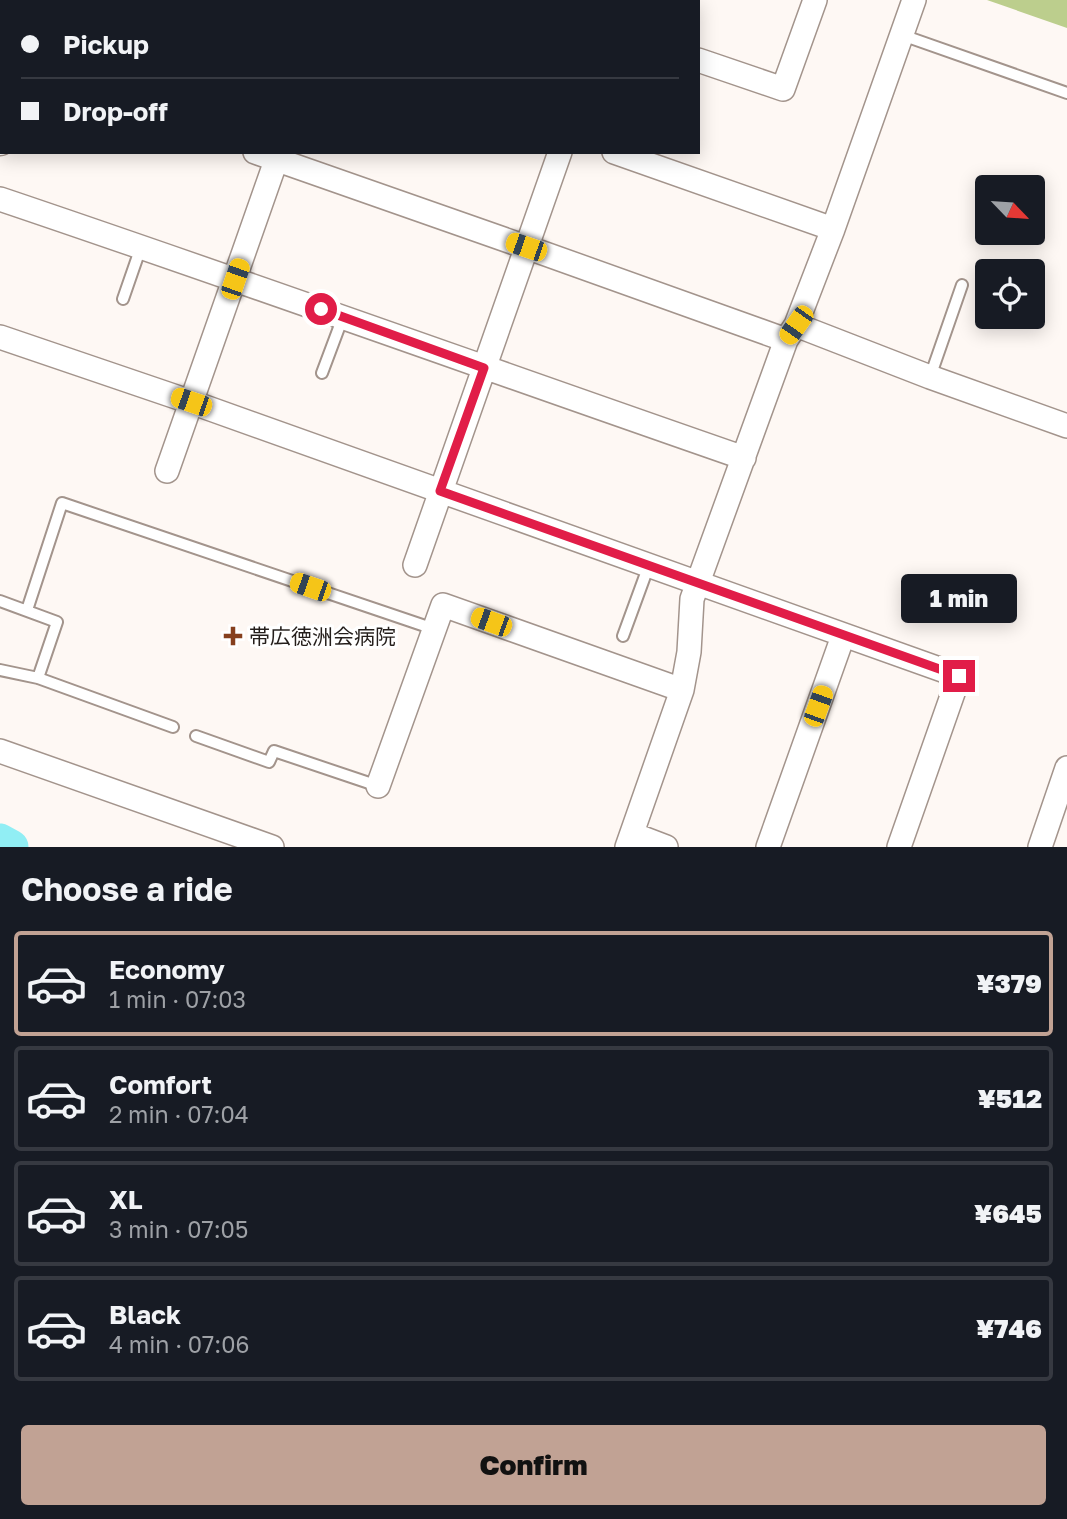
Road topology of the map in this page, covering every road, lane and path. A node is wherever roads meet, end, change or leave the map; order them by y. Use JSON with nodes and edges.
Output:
{"nodes":[{"id":1,"x":815,"y":0,"type":"edge"},
{"id":2,"x":914,"y":0,"type":"edge"},
{"id":3,"x":902,"y":35,"type":"junction"},
{"id":4,"x":700,"y":61,"type":"edge"},
{"id":5,"x":1067,"y":93,"type":"edge"},
{"id":6,"x":559,"y":154,"type":"edge"},
{"id":7,"x":620,"y":154,"type":"edge"},
{"id":8,"x":270,"y":155,"type":"edge"},
{"id":9,"x":0,"y":199,"type":"edge"},
{"id":10,"x":833,"y":229,"type":"junction"},
{"id":11,"x":141,"y":247,"type":"junction"},
{"id":12,"x":526,"y":247,"type":"junction"},
{"id":13,"x":235,"y":279,"type":"junction"},
{"id":14,"x":962,"y":285,"type":"dead end"},
{"id":15,"x":123,"y":299,"type":"dead end"},
{"id":16,"x":343,"y":317,"type":"junction"},
{"id":17,"x":791,"y":333,"type":"junction"},
{"id":18,"x":0,"y":337,"type":"edge"},
{"id":19,"x":484,"y":368,"type":"junction"},
{"id":20,"x":322,"y":373,"type":"dead end"},
{"id":21,"x":930,"y":376,"type":"junction"},
{"id":22,"x":191,"y":402,"type":"junction"},
{"id":23,"x":1067,"y":426,"type":"edge"},
{"id":24,"x":744,"y":458,"type":"junction"},
{"id":25,"x":167,"y":471,"type":"dead end"},
{"id":26,"x":440,"y":491,"type":"junction"},
{"id":27,"x":415,"y":565,"type":"dead end"},
{"id":28,"x":649,"y":565,"type":"junction"},
{"id":29,"x":698,"y":583,"type":"junction"},
{"id":30,"x":0,"y":601,"type":"edge"},
{"id":31,"x":27,"y":610,"type":"junction"},
{"id":32,"x":434,"y":629,"type":"junction"},
{"id":33,"x":623,"y":636,"type":"dead end"},
{"id":34,"x":843,"y":636,"type":"junction"},
{"id":35,"x":0,"y":670,"type":"edge"},
{"id":36,"x":38,"y":678,"type":"junction"},
{"id":37,"x":682,"y":690,"type":"junction"},
{"id":38,"x":173,"y":727,"type":"dead end"},
{"id":39,"x":195,"y":736,"type":"dead end"},
{"id":40,"x":0,"y":751,"type":"edge"},
{"id":41,"x":1067,"y":768,"type":"edge"},
{"id":42,"x":378,"y":786,"type":"joint"},
{"id":43,"x":237,"y":841,"type":"edge"},
{"id":44,"x":630,"y":841,"type":"edge"},
{"id":45,"x":272,"y":847,"type":"edge"},
{"id":46,"x":666,"y":847,"type":"edge"},
{"id":47,"x":768,"y":847,"type":"edge"},
{"id":48,"x":899,"y":847,"type":"edge"},
{"id":49,"x":1040,"y":847,"type":"edge"}],
"edges":[{"from":1,"to":4,"type":"street"},
{"from":2,"to":3,"type":"street"},
{"from":3,"to":5,"type":"lane"},
{"from":3,"to":10,"type":"street"},
{"from":6,"to":12,"type":"street"},
{"from":7,"to":10,"type":"street"},
{"from":8,"to":12,"type":"street"},
{"from":8,"to":13,"type":"street"},
{"from":9,"to":11,"type":"street"},
{"from":10,"to":17,"type":"street"},
{"from":11,"to":13,"type":"street"},
{"from":11,"to":15,"type":"lane"},
{"from":12,"to":17,"type":"street"},
{"from":12,"to":19,"type":"street"},
{"from":13,"to":16,"type":"street"},
{"from":13,"to":22,"type":"street"},
{"from":14,"to":21,"type":"lane"},
{"from":16,"to":19,"type":"street"},
{"from":16,"to":20,"type":"lane"},
{"from":17,"to":21,"type":"street"},
{"from":17,"to":24,"type":"street"},
{"from":18,"to":22,"type":"street"},
{"from":19,"to":24,"type":"street"},
{"from":19,"to":26,"type":"street"},
{"from":21,"to":23,"type":"street"},
{"from":22,"to":25,"type":"street"},
{"from":22,"to":26,"type":"street"},
{"from":24,"to":29,"type":"street"},
{"from":26,"to":27,"type":"street"},
{"from":26,"to":28,"type":"street"},
{"from":28,"to":29,"type":"street"},
{"from":28,"to":33,"type":"lane"},
{"from":29,"to":34,"type":"street"},
{"from":29,"to":37,"type":"street"},
{"from":30,"to":31,"type":"lane"},
{"from":31,"to":32,"type":"lane"},
{"from":31,"to":36,"type":"lane"},
{"from":32,"to":37,"type":"street"},
{"from":32,"to":42,"type":"street"},
{"from":34,"to":47,"type":"street"},
{"from":34,"to":48,"type":"street"},
{"from":35,"to":36,"type":"lane"},
{"from":36,"to":38,"type":"lane"},
{"from":37,"to":44,"type":"street"},
{"from":39,"to":42,"type":"lane"},
{"from":40,"to":43,"type":"street"},
{"from":41,"to":49,"type":"street"},
{"from":43,"to":45,"type":"street"},
{"from":44,"to":46,"type":"street"}]}
